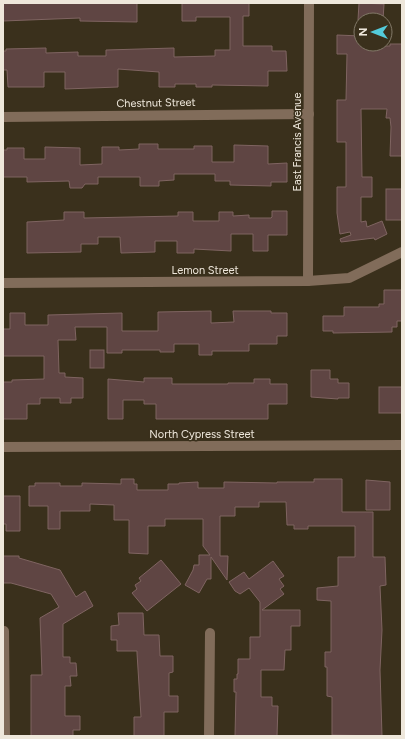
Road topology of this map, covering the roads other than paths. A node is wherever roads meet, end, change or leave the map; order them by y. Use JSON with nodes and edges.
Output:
{"nodes":[{"id":1,"x":309,"y":3,"type":"edge"},
{"id":2,"x":309,"y":114,"type":"junction"},
{"id":3,"x":3,"y":117,"type":"edge"},
{"id":4,"x":402,"y":252,"type":"edge"},
{"id":5,"x":308,"y":281,"type":"junction"},
{"id":6,"x":3,"y":283,"type":"edge"},
{"id":7,"x":402,"y":445,"type":"edge"},
{"id":8,"x":3,"y":447,"type":"edge"},
{"id":9,"x":4,"y":631,"type":"dead end"},
{"id":10,"x":210,"y":633,"type":"dead end"},
{"id":11,"x":5,"y":736,"type":"edge"},
{"id":12,"x":209,"y":736,"type":"edge"}],
"edges":[{"from":1,"to":2,"type":"street","name":"East Francis Avenue"},
{"from":2,"to":3,"type":"street","name":"Chestnut Street"},
{"from":2,"to":5,"type":"street","name":"East Francis Avenue"},
{"from":4,"to":5,"type":"street","name":"Lemon Street"},
{"from":5,"to":6,"type":"street","name":"Lemon Street"},
{"from":7,"to":8,"type":"street","name":"North Cypress Street"},
{"from":9,"to":11,"type":"street"},
{"from":10,"to":12,"type":"street"}]}
